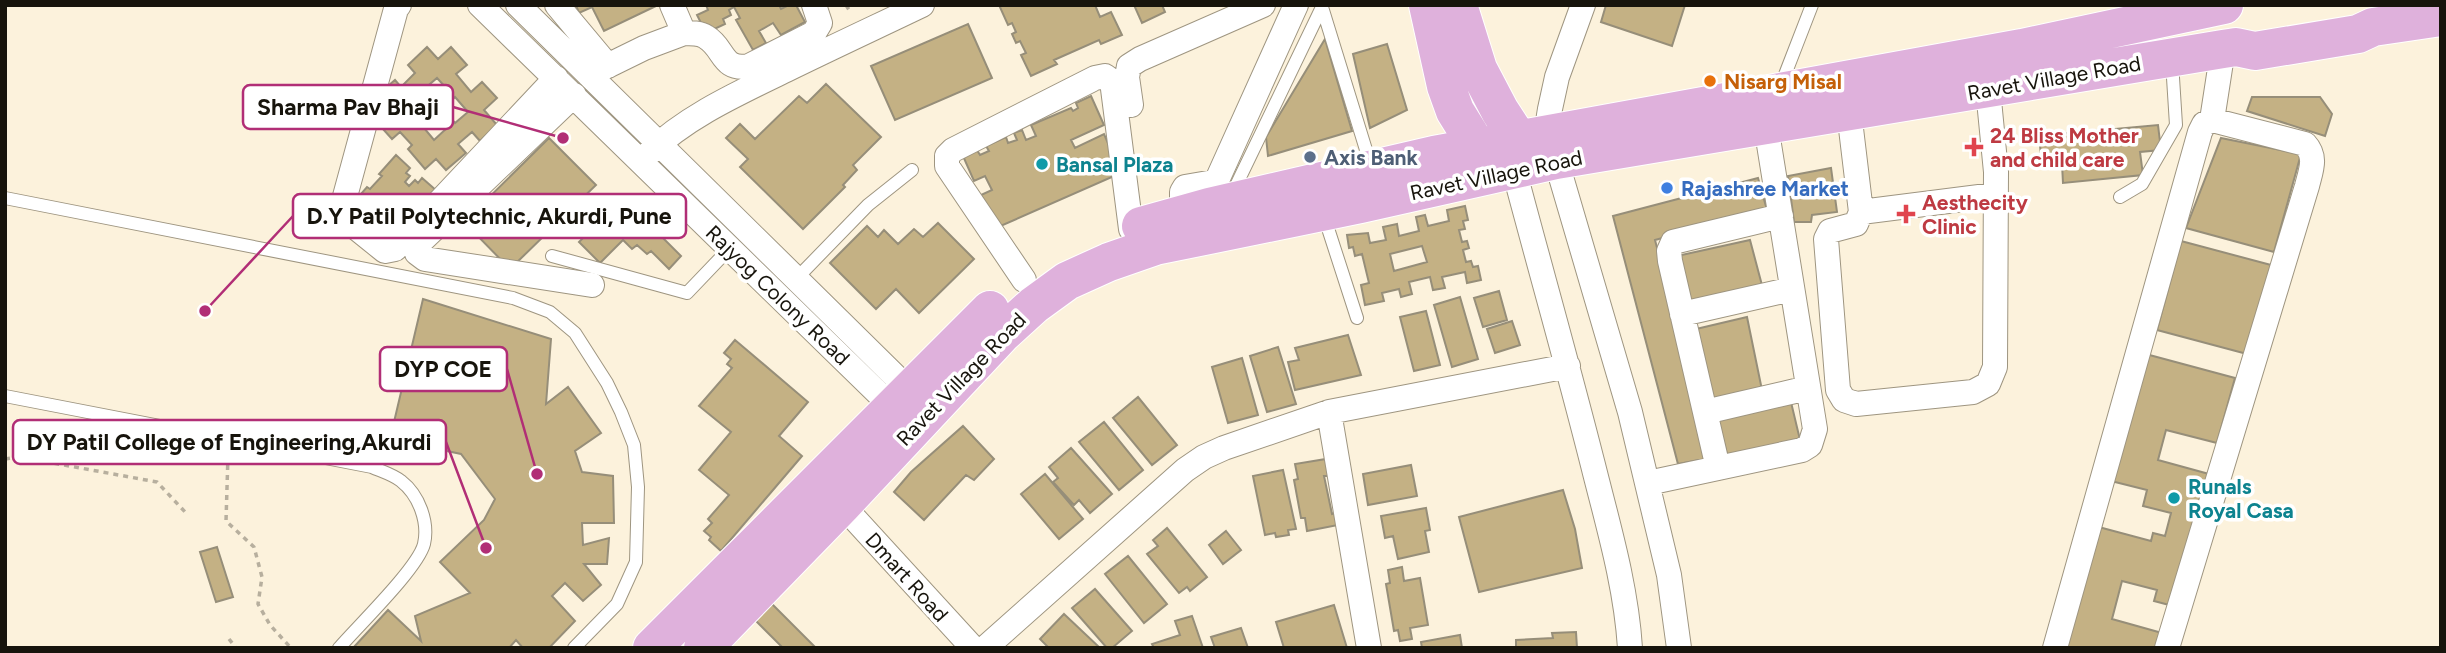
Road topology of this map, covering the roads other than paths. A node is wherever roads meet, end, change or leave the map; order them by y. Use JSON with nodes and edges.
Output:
{"nodes":[{"id":1,"x":399,"y":5,"type":"edge"},
{"id":2,"x":480,"y":5,"type":"edge"},
{"id":3,"x":518,"y":5,"type":"edge"},
{"id":4,"x":557,"y":5,"type":"edge"},
{"id":5,"x":672,"y":5,"type":"edge"},
{"id":6,"x":814,"y":5,"type":"edge"},
{"id":7,"x":922,"y":5,"type":"edge"},
{"id":8,"x":1263,"y":5,"type":"edge"},
{"id":9,"x":1296,"y":5,"type":"edge"},
{"id":10,"x":1428,"y":5,"type":"edge"},
{"id":11,"x":1458,"y":5,"type":"edge"},
{"id":12,"x":1583,"y":5,"type":"edge"},
{"id":13,"x":1811,"y":5,"type":"edge"},
{"id":14,"x":2225,"y":5,"type":"edge"},
{"id":15,"x":2376,"y":16,"type":"edge"},
{"id":16,"x":2441,"y":17,"type":"edge"},
{"id":17,"x":684,"y":33,"type":"junction"},
{"id":18,"x":2230,"y":48,"type":"junction"},
{"id":19,"x":2172,"y":58,"type":"junction"},
{"id":20,"x":599,"y":70,"type":"junction"},
{"id":21,"x":556,"y":78,"type":"junction"},
{"id":22,"x":1989,"y":90,"type":"junction"},
{"id":23,"x":574,"y":95,"type":"junction"},
{"id":24,"x":1772,"y":109,"type":"junction"},
{"id":25,"x":1849,"y":112,"type":"junction"},
{"id":26,"x":2212,"y":120,"type":"junction"},
{"id":27,"x":659,"y":144,"type":"junction"},
{"id":28,"x":1478,"y":148,"type":"junction"},
{"id":29,"x":1534,"y":151,"type":"junction"},
{"id":30,"x":642,"y":161,"type":"junction"},
{"id":31,"x":1372,"y":169,"type":"junction"},
{"id":32,"x":912,"y":170,"type":"dead end"},
{"id":33,"x":1995,"y":195,"type":"junction"},
{"id":34,"x":2120,"y":197,"type":"dead end"},
{"id":35,"x":5,"y":198,"type":"edge"},
{"id":36,"x":1228,"y":203,"type":"junction"},
{"id":37,"x":1323,"y":212,"type":"junction"},
{"id":38,"x":1861,"y":212,"type":"junction"},
{"id":39,"x":1781,"y":216,"type":"junction"},
{"id":40,"x":1154,"y":222,"type":"junction"},
{"id":41,"x":730,"y":248,"type":"junction"},
{"id":42,"x":552,"y":256,"type":"dead end"},
{"id":43,"x":796,"y":279,"type":"junction"},
{"id":44,"x":1024,"y":280,"type":"junction"},
{"id":45,"x":592,"y":285,"type":"dead end"},
{"id":46,"x":1792,"y":289,"type":"junction"},
{"id":47,"x":1682,"y":314,"type":"junction"},
{"id":48,"x":1357,"y":318,"type":"dead end"},
{"id":49,"x":1568,"y":366,"type":"junction"},
{"id":50,"x":1808,"y":388,"type":"junction"},
{"id":51,"x":5,"y":396,"type":"edge"},
{"id":52,"x":911,"y":409,"type":"junction"},
{"id":53,"x":1329,"y":412,"type":"junction"},
{"id":54,"x":1705,"y":412,"type":"junction"},
{"id":55,"x":1718,"y":468,"type":"junction"},
{"id":56,"x":1648,"y":483,"type":"junction"},
{"id":57,"x":842,"y":505,"type":"junction"},
{"id":58,"x":339,"y":648,"type":"edge"},
{"id":59,"x":573,"y":648,"type":"edge"},
{"id":60,"x":652,"y":648,"type":"edge"},
{"id":61,"x":703,"y":648,"type":"edge"},
{"id":62,"x":973,"y":648,"type":"edge"},
{"id":63,"x":985,"y":648,"type":"edge"},
{"id":64,"x":1369,"y":648,"type":"edge"},
{"id":65,"x":1630,"y":648,"type":"edge"},
{"id":66,"x":1678,"y":648,"type":"edge"},
{"id":67,"x":2055,"y":648,"type":"edge"},
{"id":68,"x":2167,"y":648,"type":"edge"}],
"edges":[{"from":1,"to":21,"type":"street"},
{"from":2,"to":21,"type":"street","name":"Rajyog Colony Road"},
{"from":3,"to":20,"type":"street","name":"Rajyog Colony Road"},
{"from":4,"to":20,"type":"street"},
{"from":5,"to":17,"type":"street"},
{"from":6,"to":17,"type":"street"},
{"from":7,"to":27,"type":"street"},
{"from":8,"to":40,"type":"street"},
{"from":9,"to":40,"type":"street"},
{"from":10,"to":28,"type":"main road"},
{"from":11,"to":29,"type":"main road"},
{"from":12,"to":29,"type":"street"},
{"from":13,"to":24,"type":"lane"},
{"from":14,"to":18,"type":"main road"},
{"from":14,"to":24,"type":"main road","name":"Ravet Village Road"},
{"from":15,"to":16,"type":"main road","name":"Ravet Village Road"},
{"from":15,"to":18,"type":"main road","name":"Ravet Village Road"},
{"from":17,"to":20,"type":"street"},
{"from":18,"to":19,"type":"main road","name":"Ravet Village Road"},
{"from":18,"to":26,"type":"street"},
{"from":19,"to":22,"type":"main road","name":"Ravet Village Road"},
{"from":19,"to":34,"type":"lane"},
{"from":20,"to":27,"type":"street","name":"Rajyog Colony Road"},
{"from":21,"to":23,"type":"street","name":"Rajyog Colony Road"},
{"from":22,"to":25,"type":"main road","name":"Ravet Village Road"},
{"from":22,"to":33,"type":"street"},
{"from":23,"to":30,"type":"street","name":"Rajyog Colony Road"},
{"from":23,"to":45,"type":"street"},
{"from":24,"to":25,"type":"main road","name":"Ravet Village Road"},
{"from":24,"to":29,"type":"main road","name":"Ravet Village Road"},
{"from":24,"to":39,"type":"street"},
{"from":25,"to":38,"type":"street"},
{"from":26,"to":67,"type":"street"},
{"from":26,"to":68,"type":"street"},
{"from":27,"to":30,"type":"street"},
{"from":27,"to":43,"type":"street","name":"Rajyog Colony Road"},
{"from":28,"to":29,"type":"main road"},
{"from":28,"to":31,"type":"main road","name":"Ravet Village Road"},
{"from":29,"to":37,"type":"main road","name":"Ravet Village Road"},
{"from":29,"to":49,"type":"street"},
{"from":29,"to":56,"type":"street"},
{"from":30,"to":41,"type":"street","name":"Rajyog Colony Road"},
{"from":31,"to":36,"type":"main road","name":"Ravet Village Road"},
{"from":31,"to":36,"type":"lane"},
{"from":32,"to":43,"type":"lane"},
{"from":33,"to":38,"type":"street"},
{"from":33,"to":38,"type":"street"},
{"from":35,"to":59,"type":"lane"},
{"from":36,"to":40,"type":"main road","name":"Ravet Village Road"},
{"from":37,"to":48,"type":"lane"},
{"from":37,"to":52,"type":"main road","name":"Ravet Village Road"},
{"from":39,"to":46,"type":"street"},
{"from":39,"to":47,"type":"street"},
{"from":40,"to":44,"type":"main road","name":"Ravet Village Road"},
{"from":40,"to":44,"type":"street"},
{"from":41,"to":42,"type":"lane"},
{"from":41,"to":52,"type":"street","name":"Rajyog Colony Road"},
{"from":43,"to":52,"type":"street","name":"Rajyog Colony Road"},
{"from":44,"to":52,"type":"main road","name":"Ravet Village Road"},
{"from":46,"to":47,"type":"street"},
{"from":46,"to":50,"type":"street"},
{"from":47,"to":54,"type":"street"},
{"from":49,"to":53,"type":"street"},
{"from":49,"to":65,"type":"street"},
{"from":50,"to":54,"type":"street"},
{"from":50,"to":55,"type":"street"},
{"from":51,"to":58,"type":"lane"},
{"from":52,"to":57,"type":"main road","name":"Ravet Village Road"},
{"from":52,"to":60,"type":"main road","name":"Ravet Village Road"},
{"from":53,"to":63,"type":"street"},
{"from":53,"to":64,"type":"street"},
{"from":54,"to":55,"type":"street"},
{"from":55,"to":56,"type":"street"},
{"from":56,"to":66,"type":"street"},
{"from":57,"to":61,"type":"main road","name":"Ravet Village Road"},
{"from":57,"to":62,"type":"street","name":"Dmart Road"}]}
